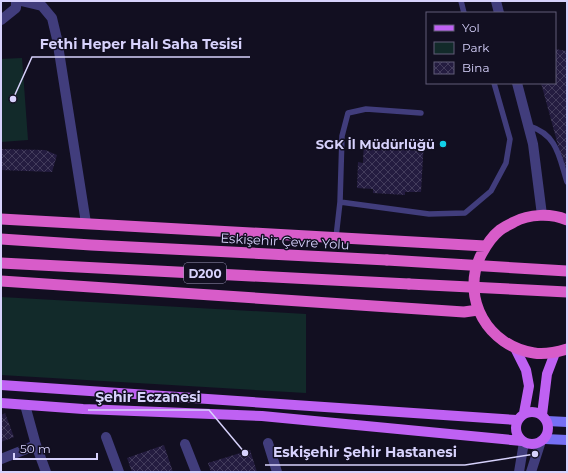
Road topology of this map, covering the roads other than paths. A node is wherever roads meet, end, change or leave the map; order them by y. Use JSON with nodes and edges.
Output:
{"nodes":[{"id":1,"x":16,"y":1,"type":"edge"},
{"id":2,"x":21,"y":1,"type":"edge"},
{"id":3,"x":461,"y":1,"type":"edge"},
{"id":4,"x":496,"y":1,"type":"edge"},
{"id":5,"x":464,"y":12,"type":"edge"},
{"id":6,"x":499,"y":12,"type":"edge"},
{"id":7,"x":1,"y":20,"type":"edge"},
{"id":8,"x":494,"y":84,"type":"edge"},
{"id":9,"x":517,"y":84,"type":"edge"},
{"id":10,"x":421,"y":114,"type":"dead end"},
{"id":11,"x":529,"y":126,"type":"junction"},
{"id":12,"x":567,"y":182,"type":"edge"},
{"id":13,"x":340,"y":202,"type":"junction"},
{"id":14,"x":542,"y":215,"type":"junction"},
{"id":15,"x":1,"y":219,"type":"edge"},
{"id":16,"x":567,"y":220,"type":"edge"},
{"id":17,"x":86,"y":223,"type":"junction"},
{"id":18,"x":336,"y":238,"type":"junction"},
{"id":19,"x":1,"y":239,"type":"edge"},
{"id":20,"x":485,"y":246,"type":"junction"},
{"id":21,"x":1,"y":263,"type":"edge"},
{"id":22,"x":567,"y":271,"type":"edge"},
{"id":23,"x":1,"y":281,"type":"edge"},
{"id":24,"x":567,"y":292,"type":"edge"},
{"id":25,"x":478,"y":310,"type":"junction"},
{"id":26,"x":516,"y":348,"type":"junction"},
{"id":27,"x":567,"y":349,"type":"edge"},
{"id":28,"x":555,"y":353,"type":"junction"},
{"id":29,"x":1,"y":384,"type":"edge"},
{"id":30,"x":1,"y":403,"type":"edge"},
{"id":31,"x":25,"y":405,"type":"junction"},
{"id":32,"x":521,"y":416,"type":"junction"},
{"id":33,"x":545,"y":418,"type":"junction"},
{"id":34,"x":567,"y":422,"type":"edge"},
{"id":35,"x":106,"y":436,"type":"dead end"},
{"id":36,"x":543,"y":440,"type":"junction"},
{"id":37,"x":567,"y":440,"type":"edge"},
{"id":38,"x":523,"y":442,"type":"junction"},
{"id":39,"x":268,"y":443,"type":"dead end"},
{"id":40,"x":185,"y":444,"type":"dead end"},
{"id":41,"x":36,"y":446,"type":"junction"},
{"id":42,"x":1,"y":459,"type":"edge"},
{"id":43,"x":46,"y":472,"type":"edge"},
{"id":44,"x":119,"y":472,"type":"edge"},
{"id":45,"x":196,"y":472,"type":"edge"},
{"id":46,"x":277,"y":472,"type":"edge"},
{"id":47,"x":519,"y":472,"type":"edge"},
{"id":48,"x":531,"y":472,"type":"edge"}],
"edges":[{"from":1,"to":7,"type":"street"},
{"from":2,"to":17,"type":"street"},
{"from":3,"to":5,"type":"lane"},
{"from":4,"to":6,"type":"street"},
{"from":8,"to":13,"type":"lane"},
{"from":9,"to":11,"type":"street"},
{"from":10,"to":13,"type":"lane"},
{"from":11,"to":12,"type":"lane"},
{"from":11,"to":14,"type":"street"},
{"from":13,"to":18,"type":"lane"},
{"from":14,"to":16,"type":"highway"},
{"from":14,"to":20,"type":"highway"},
{"from":15,"to":17,"type":"highway"},
{"from":17,"to":18,"type":"highway"},
{"from":18,"to":20,"type":"highway"},
{"from":19,"to":22,"type":"highway","name":"Eskişehir Çevre Yolu","number":"D200","bridge":true},
{"from":20,"to":25,"type":"highway"},
{"from":21,"to":24,"type":"highway","number":"D200","bridge":true},
{"from":23,"to":25,"type":"highway"},
{"from":25,"to":26,"type":"highway"},
{"from":26,"to":28,"type":"highway"},
{"from":26,"to":32,"type":"main road"},
{"from":27,"to":28,"type":"highway"},
{"from":28,"to":33,"type":"main road"},
{"from":29,"to":32,"type":"main road"},
{"from":30,"to":31,"type":"main road"},
{"from":31,"to":38,"type":"main road"},
{"from":31,"to":41,"type":"street"},
{"from":32,"to":33,"type":"main road"},
{"from":32,"to":38,"type":"main road"},
{"from":33,"to":34,"type":"main road"},
{"from":33,"to":36,"type":"main road"},
{"from":35,"to":44,"type":"street"},
{"from":36,"to":37,"type":"main road"},
{"from":36,"to":38,"type":"main road"},
{"from":36,"to":48,"type":"street"},
{"from":38,"to":47,"type":"street"},
{"from":39,"to":46,"type":"street"},
{"from":40,"to":45,"type":"street"},
{"from":41,"to":42,"type":"street"},
{"from":41,"to":43,"type":"street"}]}
